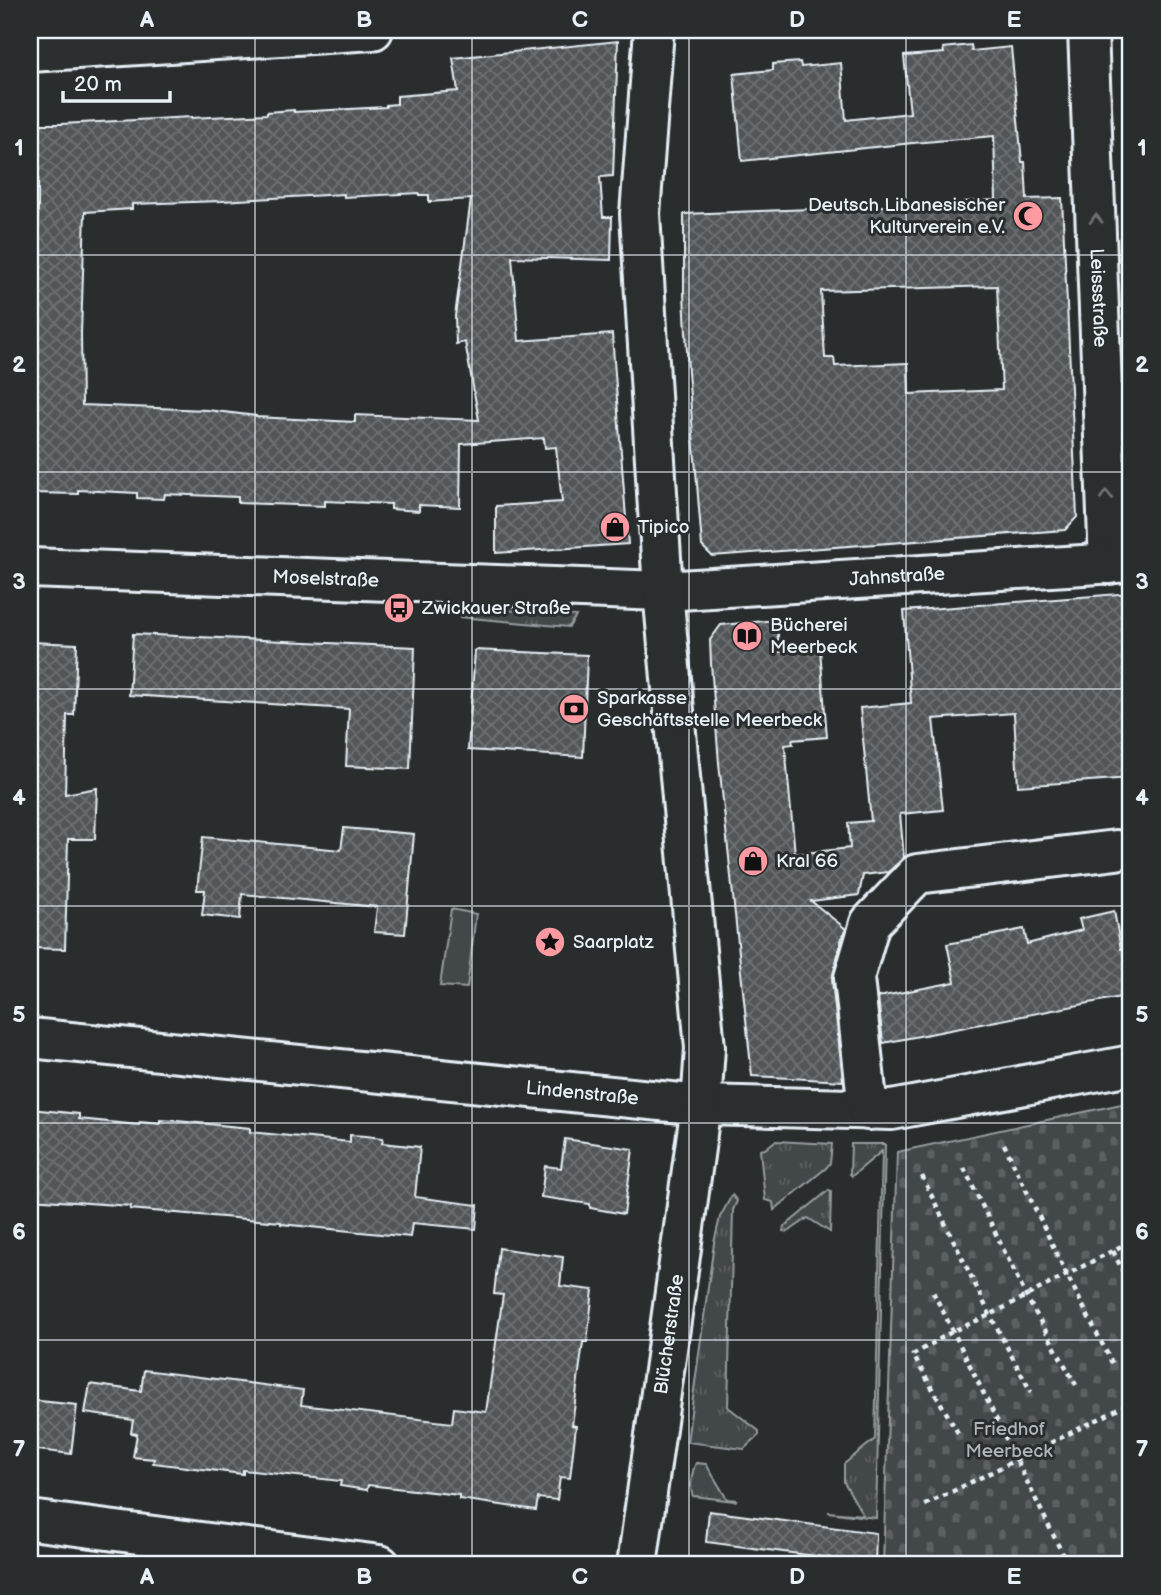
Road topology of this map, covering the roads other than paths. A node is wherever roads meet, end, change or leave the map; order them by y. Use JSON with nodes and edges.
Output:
{"nodes":[{"id":1,"x":373,"y":30,"type":"edge"},
{"id":2,"x":654,"y":30,"type":"edge"},
{"id":3,"x":1088,"y":30,"type":"edge"},
{"id":4,"x":30,"y":52,"type":"edge"},
{"id":5,"x":1120,"y":563,"type":"edge"},
{"id":6,"x":30,"y":568,"type":"edge"},
{"id":7,"x":663,"y":592,"type":"junction"},
{"id":8,"x":1116,"y":850,"type":"dead end"},
{"id":9,"x":30,"y":1038,"type":"edge"},
{"id":10,"x":1131,"y":1065,"type":"edge"},
{"id":11,"x":701,"y":1105,"type":"junction"},
{"id":12,"x":868,"y":1110,"type":"junction"},
{"id":13,"x":30,"y":1520,"type":"edge"},
{"id":14,"x":375,"y":1565,"type":"edge"},
{"id":15,"x":637,"y":1565,"type":"edge"}],
"edges":[{"from":1,"to":4,"type":"street"},
{"from":2,"to":7,"type":"street"},
{"from":5,"to":3,"type":"street","name":"Leissstraße","one_way":true},
{"from":5,"to":7,"type":"street","name":"Jahnstraße"},
{"from":6,"to":7,"type":"street","name":"Moselstraße"},
{"from":7,"to":11,"type":"street"},
{"from":8,"to":12,"type":"street"},
{"from":9,"to":11,"type":"street","name":"Lindenstraße"},
{"from":10,"to":12,"type":"street","name":"Lindenstraße"},
{"from":11,"to":12,"type":"street","name":"Lindenstraße"},
{"from":11,"to":15,"type":"street","name":"Blücherstraße"},
{"from":13,"to":14,"type":"street"}]}
